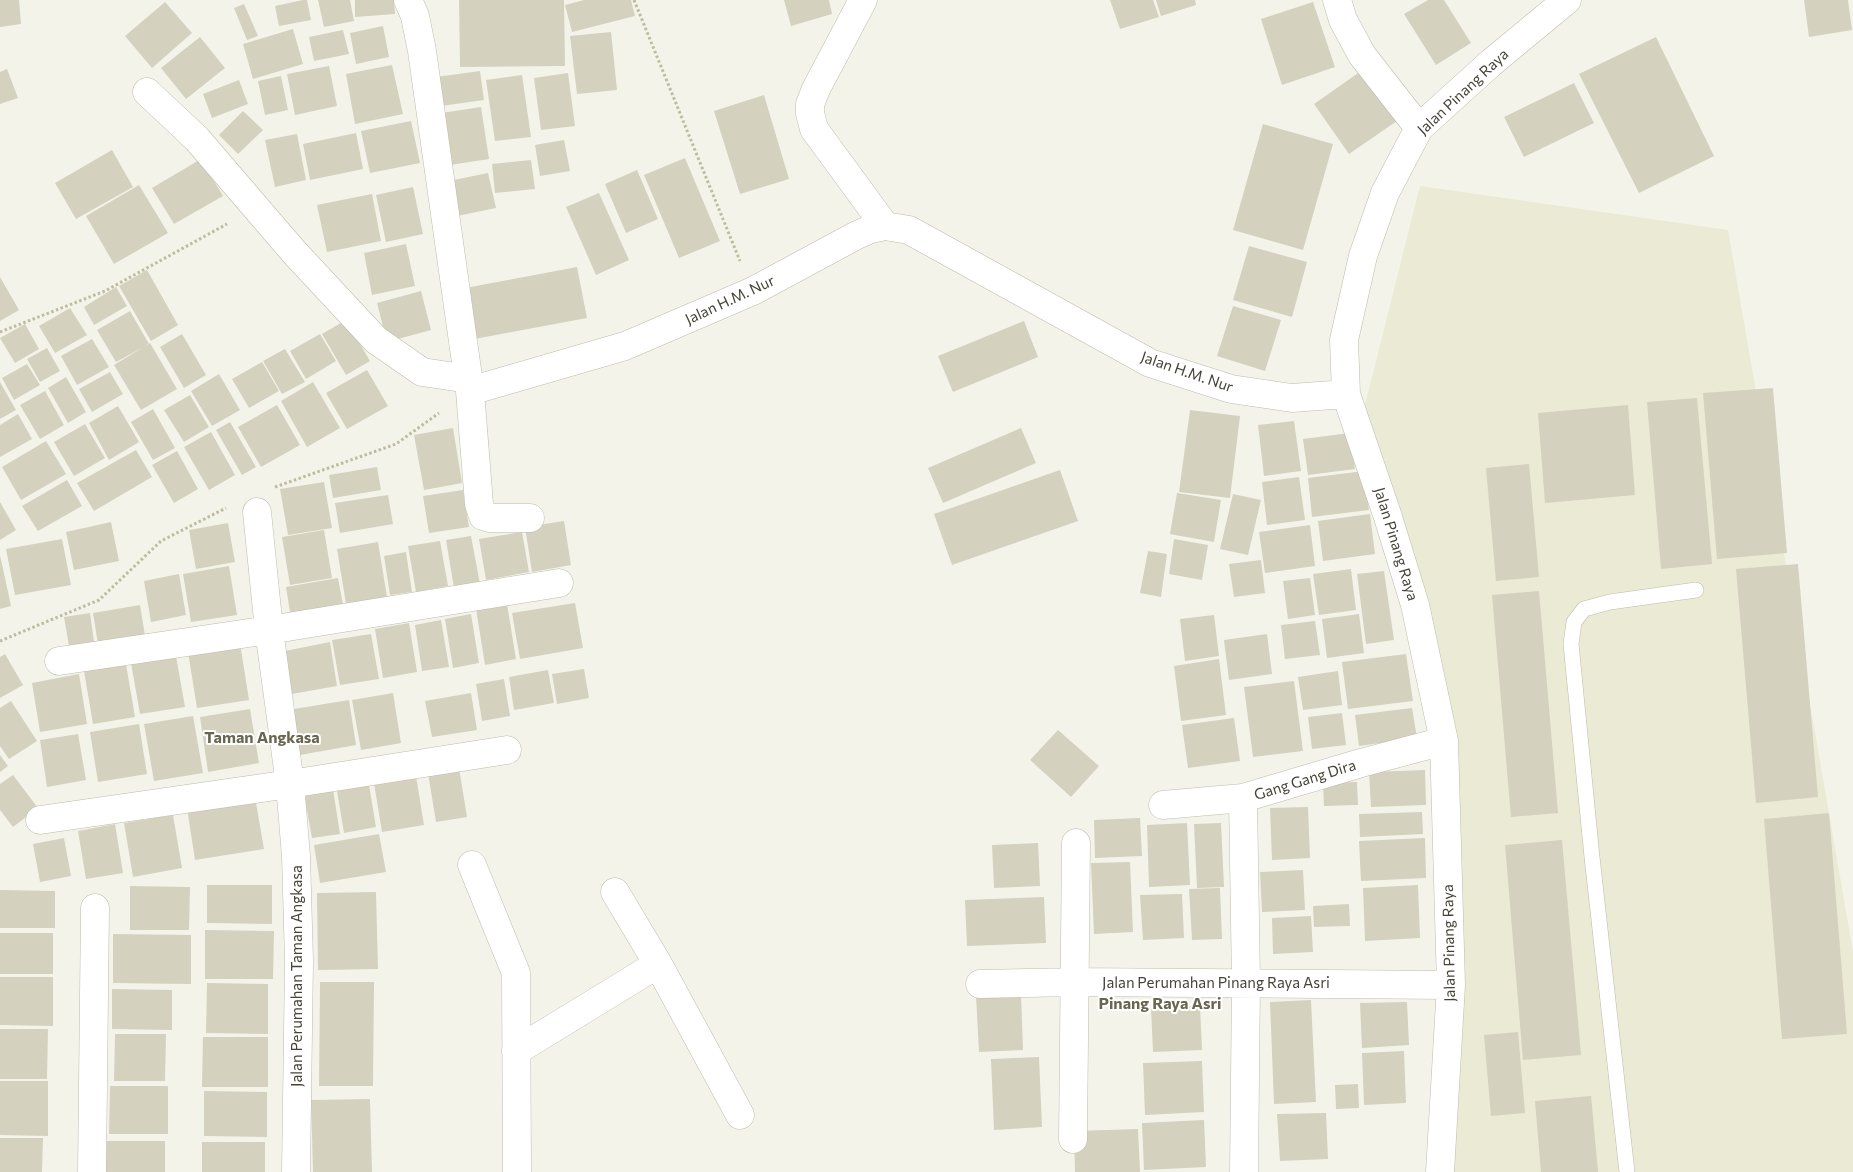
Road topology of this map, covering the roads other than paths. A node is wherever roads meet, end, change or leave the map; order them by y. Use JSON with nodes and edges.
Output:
{"nodes":[{"id":1,"x":408,"y":0,"type":"edge"},
{"id":2,"x":863,"y":0,"type":"edge"},
{"id":3,"x":1337,"y":0,"type":"edge"},
{"id":4,"x":1567,"y":0,"type":"edge"},
{"id":5,"x":146,"y":92,"type":"dead end"},
{"id":6,"x":1419,"y":128,"type":"junction"},
{"id":7,"x":885,"y":226,"type":"junction"},
{"id":8,"x":469,"y":385,"type":"junction"},
{"id":9,"x":1346,"y":394,"type":"junction"},
{"id":10,"x":257,"y":512,"type":"dead end"},
{"id":11,"x":530,"y":518,"type":"dead end"},
{"id":12,"x":559,"y":583,"type":"dead end"},
{"id":13,"x":1696,"y":590,"type":"dead end"},
{"id":14,"x":269,"y":630,"type":"junction"},
{"id":15,"x":59,"y":661,"type":"dead end"},
{"id":16,"x":1444,"y":741,"type":"junction"},
{"id":17,"x":507,"y":750,"type":"dead end"},
{"id":18,"x":290,"y":784,"type":"junction"},
{"id":19,"x":1243,"y":798,"type":"junction"},
{"id":20,"x":1163,"y":805,"type":"dead end"},
{"id":21,"x":40,"y":820,"type":"dead end"},
{"id":22,"x":1076,"y":843,"type":"dead end"},
{"id":23,"x":472,"y":864,"type":"dead end"},
{"id":24,"x":615,"y":892,"type":"dead end"},
{"id":25,"x":95,"y":908,"type":"dead end"},
{"id":26,"x":658,"y":964,"type":"junction"},
{"id":27,"x":1074,"y":982,"type":"junction"},
{"id":28,"x":1246,"y":983,"type":"junction"},
{"id":29,"x":980,"y":984,"type":"dead end"},
{"id":30,"x":1451,"y":985,"type":"junction"},
{"id":31,"x":516,"y":1051,"type":"junction"},
{"id":32,"x":740,"y":1115,"type":"dead end"},
{"id":33,"x":1073,"y":1139,"type":"dead end"},
{"id":34,"x":92,"y":1172,"type":"edge"},
{"id":35,"x":296,"y":1172,"type":"edge"},
{"id":36,"x":517,"y":1172,"type":"edge"},
{"id":37,"x":1244,"y":1172,"type":"edge"},
{"id":38,"x":1440,"y":1172,"type":"edge"},
{"id":39,"x":1628,"y":1172,"type":"edge"}],
"edges":[{"from":1,"to":8,"type":"street"},
{"from":2,"to":7,"type":"street"},
{"from":3,"to":6,"type":"street"},
{"from":4,"to":6,"type":"street","name":"Jalan Pinang Raya"},
{"from":5,"to":8,"type":"street"},
{"from":6,"to":9,"type":"street","name":"Jalan Pinang Raya"},
{"from":7,"to":8,"type":"street","name":"Jalan H.M. Nur"},
{"from":7,"to":9,"type":"street","name":"Jalan H.M. Nur"},
{"from":8,"to":11,"type":"street"},
{"from":9,"to":16,"type":"street","name":"Jalan Pinang Raya"},
{"from":10,"to":14,"type":"street","name":"Jalan Perumahan Taman Angkasa"},
{"from":12,"to":14,"type":"street"},
{"from":13,"to":39,"type":"lane"},
{"from":14,"to":15,"type":"street"},
{"from":14,"to":18,"type":"street","name":"Jalan Perumahan Taman Angkasa"},
{"from":16,"to":19,"type":"street","name":"Gang Gang Dira"},
{"from":16,"to":30,"type":"street","name":"Jalan Pinang Raya"},
{"from":17,"to":18,"type":"street"},
{"from":18,"to":21,"type":"street"},
{"from":18,"to":35,"type":"street","name":"Jalan Perumahan Taman Angkasa"},
{"from":19,"to":20,"type":"street","name":"Gang Gang Dira"},
{"from":19,"to":28,"type":"street"},
{"from":22,"to":27,"type":"street"},
{"from":23,"to":31,"type":"street"},
{"from":24,"to":26,"type":"street"},
{"from":25,"to":34,"type":"street"},
{"from":26,"to":31,"type":"street"},
{"from":26,"to":32,"type":"street"},
{"from":27,"to":28,"type":"street","name":"Jalan Perumahan Pinang Raya Asri"},
{"from":27,"to":29,"type":"street","name":"Jalan Perumahan Pinang Raya Asri"},
{"from":27,"to":33,"type":"street"},
{"from":28,"to":30,"type":"street","name":"Jalan Perumahan Pinang Raya Asri"},
{"from":28,"to":37,"type":"street"},
{"from":30,"to":38,"type":"street","name":"Jalan Pinang Raya"},
{"from":31,"to":36,"type":"street"}]}
